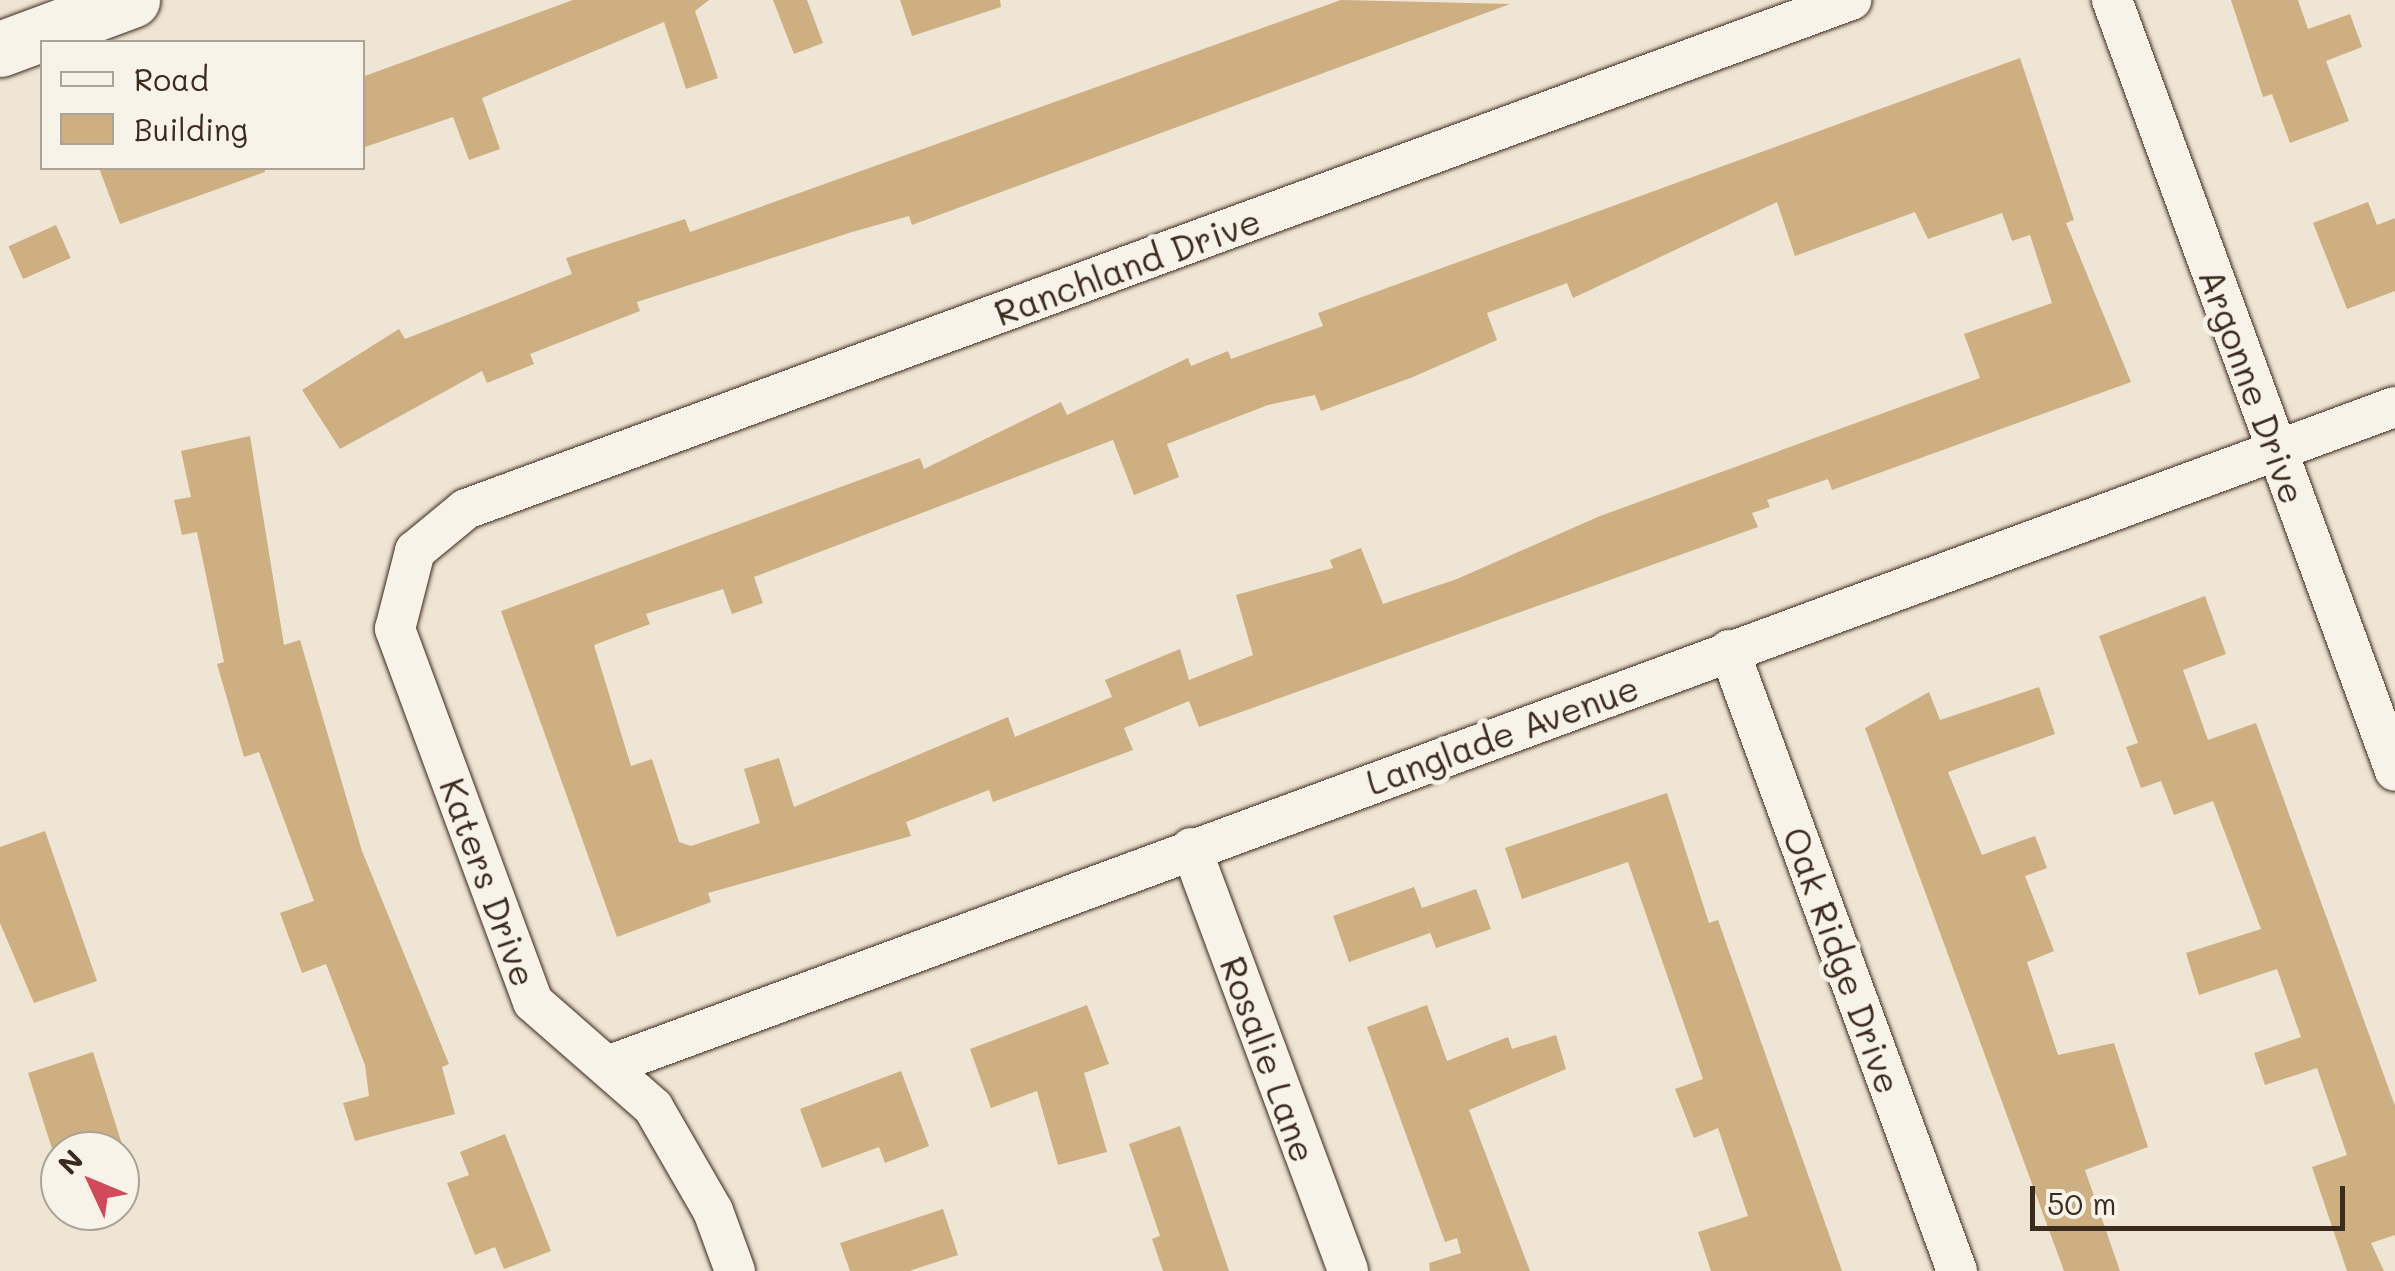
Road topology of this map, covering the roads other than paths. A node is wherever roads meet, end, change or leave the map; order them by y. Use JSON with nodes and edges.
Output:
{"nodes":[{"id":1,"x":132,"y":0,"type":"edge"},
{"id":2,"x":1851,"y":0,"type":"edge"},
{"id":3,"x":2112,"y":0,"type":"edge"},
{"id":4,"x":0,"y":49,"type":"edge"},
{"id":5,"x":2395,"y":407,"type":"edge"},
{"id":6,"x":2277,"y":450,"type":"junction"},
{"id":7,"x":415,"y":552,"type":"joint"},
{"id":8,"x":1729,"y":650,"type":"junction"},
{"id":9,"x":2395,"y":771,"type":"edge"},
{"id":10,"x":1191,"y":848,"type":"junction"},
{"id":11,"x":610,"y":1065,"type":"junction"},
{"id":12,"x":734,"y":1271,"type":"edge"},
{"id":13,"x":1348,"y":1271,"type":"edge"},
{"id":14,"x":1958,"y":1271,"type":"edge"}],
"edges":[{"from":1,"to":4,"type":"street"},
{"from":2,"to":7,"type":"street","name":"Ranchland Drive"},
{"from":3,"to":6,"type":"street","name":"Argonne Drive"},
{"from":5,"to":6,"type":"street","name":"Langlade Avenue"},
{"from":6,"to":8,"type":"street","name":"Langlade Avenue"},
{"from":6,"to":9,"type":"street","name":"Argonne Drive"},
{"from":7,"to":11,"type":"street","name":"Katers Drive"},
{"from":8,"to":10,"type":"street","name":"Langlade Avenue"},
{"from":8,"to":14,"type":"street","name":"Oak Ridge Drive"},
{"from":10,"to":11,"type":"street","name":"Langlade Avenue"},
{"from":10,"to":13,"type":"street","name":"Rosalie Lane"},
{"from":11,"to":12,"type":"street","name":"Katers Drive"}]}
